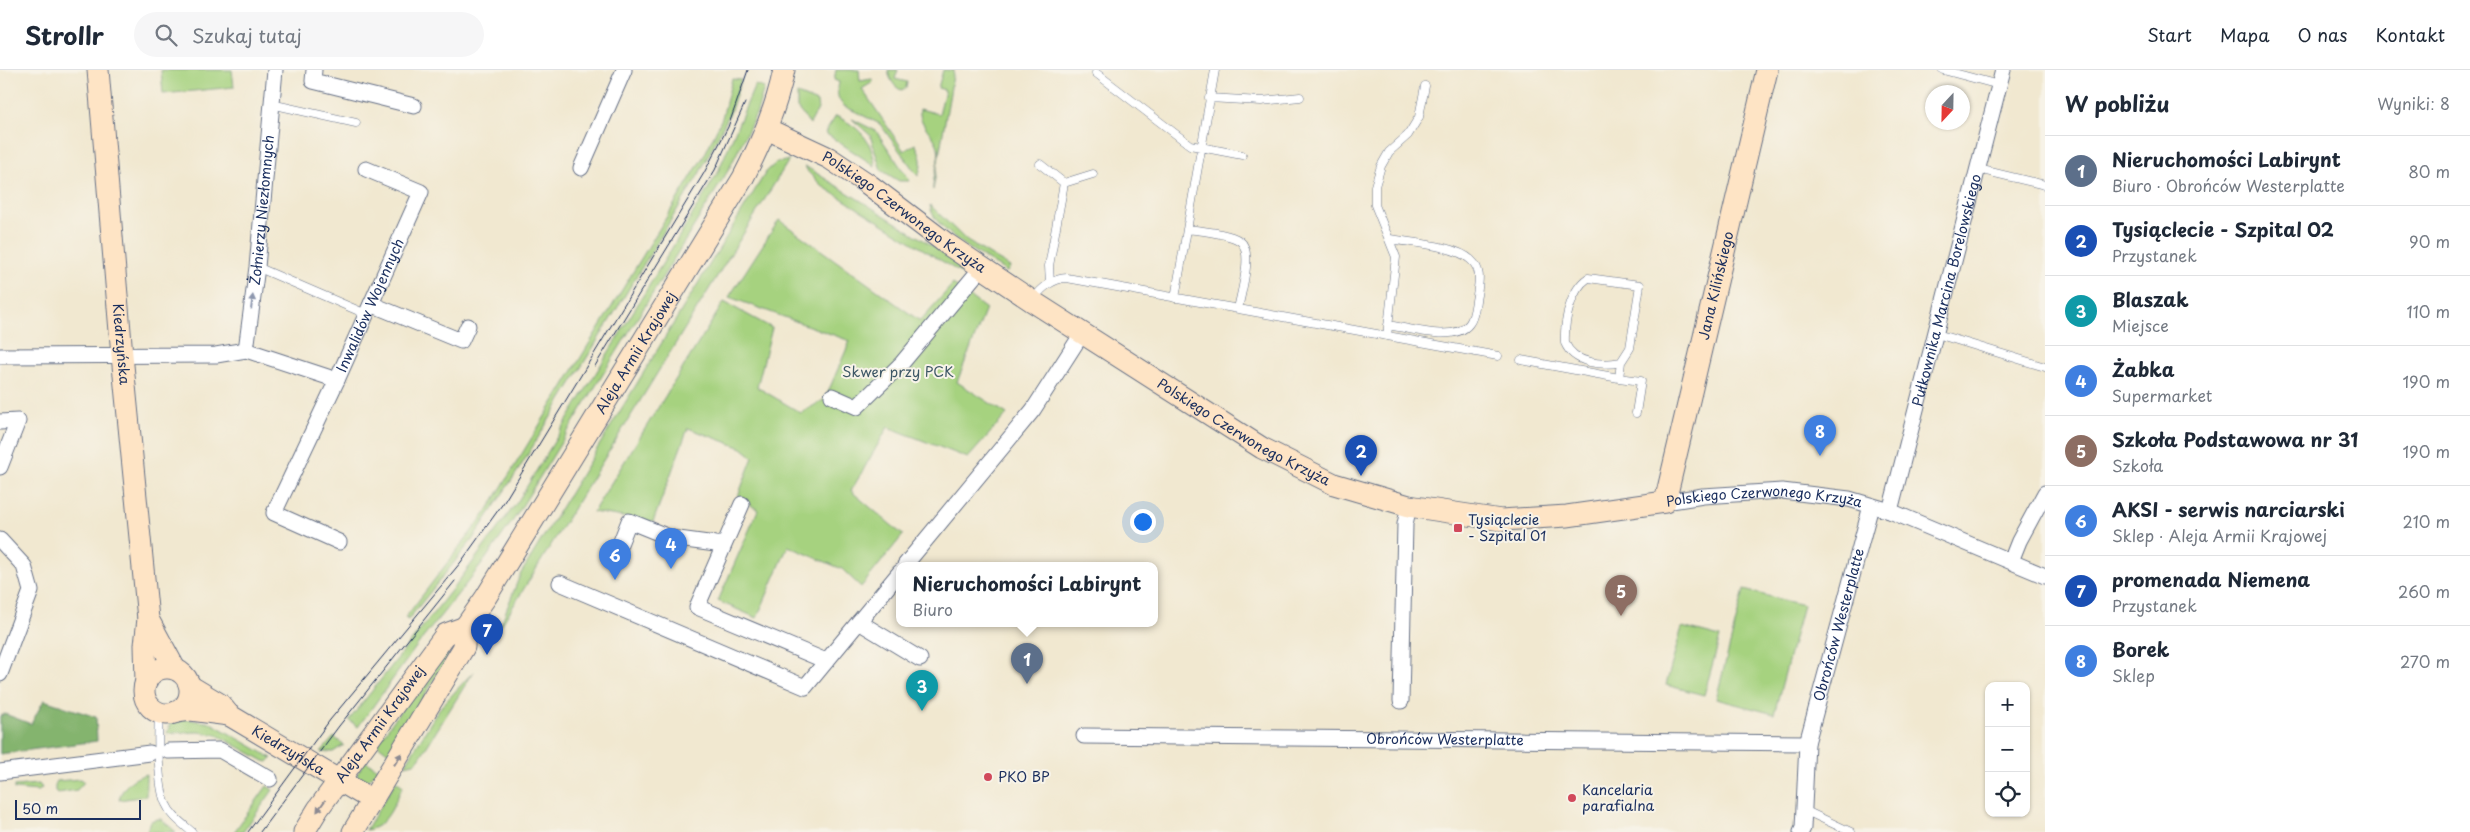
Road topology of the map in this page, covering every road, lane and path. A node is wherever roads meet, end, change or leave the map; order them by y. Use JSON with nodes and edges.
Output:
{"nodes":[{"id":1,"x":98,"y":70,"type":"edge"},
{"id":2,"x":275,"y":70,"type":"edge"},
{"id":3,"x":314,"y":70,"type":"edge"},
{"id":4,"x":624,"y":70,"type":"edge"},
{"id":5,"x":784,"y":70,"type":"edge"},
{"id":6,"x":1215,"y":70,"type":"edge"},
{"id":7,"x":1767,"y":70,"type":"edge"},
{"id":8,"x":1943,"y":70,"type":"edge"},
{"id":9,"x":2002,"y":70,"type":"edge"},
{"id":10,"x":1096,"y":73,"type":"dead end"},
{"id":11,"x":1999,"y":85,"type":"junction"},
{"id":12,"x":1425,"y":86,"type":"dead end"},
{"id":13,"x":1300,"y":97,"type":"dead end"},
{"id":14,"x":1209,"y":98,"type":"junction"},
{"id":15,"x":271,"y":104,"type":"junction"},
{"id":16,"x":414,"y":106,"type":"dead end"},
{"id":17,"x":356,"y":123,"type":"dead end"},
{"id":18,"x":767,"y":129,"type":"junction"},
{"id":19,"x":1201,"y":146,"type":"junction"},
{"id":20,"x":1242,"y":155,"type":"dead end"},
{"id":21,"x":1040,"y":164,"type":"dead end"},
{"id":22,"x":581,"y":168,"type":"dead end"},
{"id":23,"x":366,"y":169,"type":"dead end"},
{"id":24,"x":1978,"y":169,"type":"junction"},
{"id":25,"x":1093,"y":174,"type":"dead end"},
{"id":26,"x":1064,"y":182,"type":"junction"},
{"id":27,"x":2045,"y":184,"type":"edge"},
{"id":28,"x":1187,"y":229,"type":"junction"},
{"id":29,"x":1390,"y":239,"type":"junction"},
{"id":30,"x":257,"y":267,"type":"junction"},
{"id":31,"x":982,"y":267,"type":"junction"},
{"id":32,"x":1050,"y":284,"type":"junction"},
{"id":33,"x":1175,"y":298,"type":"junction"},
{"id":34,"x":1032,"y":301,"type":"junction"},
{"id":35,"x":369,"y":309,"type":"junction"},
{"id":36,"x":1238,"y":309,"type":"junction"},
{"id":37,"x":1388,"y":325,"type":"junction"},
{"id":38,"x":468,"y":326,"type":"dead end"},
{"id":39,"x":1083,"y":332,"type":"junction"},
{"id":40,"x":1937,"y":334,"type":"junction"},
{"id":41,"x":1387,"y":336,"type":"junction"},
{"id":42,"x":246,"y":350,"type":"junction"},
{"id":43,"x":122,"y":355,"type":"junction"},
{"id":44,"x":0,"y":356,"type":"edge"},
{"id":45,"x":1498,"y":356,"type":"dead end"},
{"id":46,"x":1521,"y":360,"type":"dead end"},
{"id":47,"x":1621,"y":362,"type":"junction"},
{"id":48,"x":2045,"y":367,"type":"edge"},
{"id":49,"x":1619,"y":378,"type":"junction"},
{"id":50,"x":337,"y":380,"type":"junction"},
{"id":51,"x":832,"y":396,"type":"dead end"},
{"id":52,"x":1636,"y":413,"type":"dead end"},
{"id":53,"x":0,"y":422,"type":"edge"},
{"id":54,"x":0,"y":466,"type":"edge"},
{"id":55,"x":2045,"y":494,"type":"edge"},
{"id":56,"x":1665,"y":502,"type":"junction"},
{"id":57,"x":742,"y":504,"type":"dead end"},
{"id":58,"x":1409,"y":506,"type":"junction"},
{"id":59,"x":1871,"y":506,"type":"junction"},
{"id":60,"x":1890,"y":511,"type":"junction"},
{"id":61,"x":0,"y":540,"type":"edge"},
{"id":62,"x":339,"y":542,"type":"dead end"},
{"id":63,"x":723,"y":545,"type":"junction"},
{"id":64,"x":618,"y":549,"type":"dead end"},
{"id":65,"x":2011,"y":561,"type":"junction"},
{"id":66,"x":907,"y":562,"type":"edge"},
{"id":67,"x":2045,"y":576,"type":"edge"},
{"id":68,"x":896,"y":577,"type":"edge"},
{"id":69,"x":560,"y":582,"type":"dead end"},
{"id":70,"x":148,"y":619,"type":"junction"},
{"id":71,"x":859,"y":622,"type":"junction"},
{"id":72,"x":465,"y":627,"type":"junction"},
{"id":73,"x":920,"y":659,"type":"dead end"},
{"id":74,"x":826,"y":661,"type":"junction"},
{"id":75,"x":175,"y":669,"type":"junction"},
{"id":76,"x":0,"y":674,"type":"edge"},
{"id":77,"x":146,"y":683,"type":"junction"},
{"id":78,"x":190,"y":686,"type":"junction"},
{"id":79,"x":1401,"y":701,"type":"dead end"},
{"id":80,"x":168,"y":712,"type":"junction"},
{"id":81,"x":229,"y":715,"type":"junction"},
{"id":82,"x":1084,"y":736,"type":"dead end"},
{"id":83,"x":1807,"y":743,"type":"junction"},
{"id":84,"x":168,"y":751,"type":"dead end"},
{"id":85,"x":150,"y":753,"type":"dead end"},
{"id":86,"x":0,"y":772,"type":"edge"},
{"id":87,"x":270,"y":779,"type":"dead end"},
{"id":88,"x":339,"y":780,"type":"junction"},
{"id":89,"x":372,"y":800,"type":"junction"},
{"id":90,"x":1804,"y":810,"type":"junction"},
{"id":91,"x":192,"y":832,"type":"edge"},
{"id":92,"x":304,"y":832,"type":"edge"},
{"id":93,"x":353,"y":832,"type":"edge"},
{"id":94,"x":1801,"y":832,"type":"edge"},
{"id":95,"x":1851,"y":832,"type":"edge"}],
"edges":[{"from":1,"to":43,"type":"street","name":"Kiedrzyńska"},
{"from":2,"to":15,"type":"street","name":"Żołnierzy Niezłomnych"},
{"from":3,"to":16,"type":"street"},
{"from":4,"to":22,"type":"street"},
{"from":5,"to":18,"type":"street","name":"Aleja Armii Krajowej"},
{"from":6,"to":14,"type":"lane"},
{"from":7,"to":56,"type":"street","name":"Jana Kilińskiego"},
{"from":8,"to":11,"type":"lane"},
{"from":9,"to":11,"type":"street","name":"Pułkownika Marcina Borelowskiego"},
{"from":10,"to":19,"type":"lane"},
{"from":11,"to":24,"type":"street","name":"Pułkownika Marcina Borelowskiego"},
{"from":12,"to":29,"type":"lane"},
{"from":13,"to":14,"type":"lane"},
{"from":14,"to":19,"type":"lane"},
{"from":15,"to":17,"type":"lane"},
{"from":15,"to":30,"type":"street","name":"Żołnierzy Niezłomnych"},
{"from":18,"to":31,"type":"street","name":"Polskiego Czerwonego Krzyża"},
{"from":18,"to":72,"type":"street","name":"Aleja Armii Krajowej"},
{"from":19,"to":20,"type":"lane"},
{"from":19,"to":28,"type":"lane"},
{"from":21,"to":26,"type":"lane"},
{"from":23,"to":35,"type":"street","name":"Inwalidów Wojennych"},
{"from":24,"to":27,"type":"lane"},
{"from":24,"to":40,"type":"street","name":"Pułkownika Marcina Borelowskiego"},
{"from":25,"to":26,"type":"lane"},
{"from":26,"to":32,"type":"lane"},
{"from":28,"to":33,"type":"lane"},
{"from":28,"to":36,"type":"lane"},
{"from":29,"to":37,"type":"lane"},
{"from":29,"to":37,"type":"lane"},
{"from":30,"to":35,"type":"lane"},
{"from":42,"to":30,"type":"street","name":"Żołnierzy Niezłomnych","one_way":true},
{"from":31,"to":34,"type":"street","name":"Polskiego Czerwonego Krzyża"},
{"from":31,"to":51,"type":"street"},
{"from":32,"to":33,"type":"lane"},
{"from":32,"to":34,"type":"lane"},
{"from":33,"to":36,"type":"lane"},
{"from":34,"to":39,"type":"street","name":"Polskiego Czerwonego Krzyża"},
{"from":35,"to":38,"type":"street"},
{"from":35,"to":50,"type":"street","name":"Inwalidów Wojennych"},
{"from":36,"to":41,"type":"lane"},
{"from":37,"to":41,"type":"lane"},
{"from":39,"to":58,"type":"street","name":"Polskiego Czerwonego Krzyża"},
{"from":39,"to":66,"type":"street"},
{"from":40,"to":48,"type":"lane"},
{"from":40,"to":60,"type":"street","name":"Pułkownika Marcina Borelowskiego"},
{"from":41,"to":45,"type":"lane"},
{"from":42,"to":43,"type":"street","name":"Inwalidów Wojennych"},
{"from":42,"to":50,"type":"street","name":"Inwalidów Wojennych"},
{"from":43,"to":44,"type":"street","name":"Inwalidów Wojennych"},
{"from":43,"to":70,"type":"street","name":"Kiedrzyńska"},
{"from":46,"to":49,"type":"lane"},
{"from":47,"to":47,"type":"lane"},
{"from":47,"to":49,"type":"lane"},
{"from":49,"to":52,"type":"lane"},
{"from":50,"to":62,"type":"street"},
{"from":53,"to":54,"type":"street"},
{"from":55,"to":65,"type":"street"},
{"from":56,"to":58,"type":"street","name":"Polskiego Czerwonego Krzyża"},
{"from":56,"to":59,"type":"street","name":"Polskiego Czerwonego Krzyża"},
{"from":57,"to":63,"type":"street"},
{"from":58,"to":79,"type":"street"},
{"from":59,"to":60,"type":"street","name":"Polskiego Czerwonego Krzyża"},
{"from":59,"to":83,"type":"street","name":"Obrońców Westerplatte"},
{"from":60,"to":65,"type":"street","name":"Polskiego Czerwonego Krzyża"},
{"from":61,"to":76,"type":"street"},
{"from":63,"to":64,"type":"street"},
{"from":63,"to":74,"type":"street"},
{"from":65,"to":67,"type":"street","name":"Polskiego Czerwonego Krzyża"},
{"from":68,"to":71,"type":"street"},
{"from":69,"to":74,"type":"street"},
{"from":70,"to":75,"type":"street","name":"Kiedrzyńska"},
{"from":70,"to":77,"type":"street","name":"Kiedrzyńska"},
{"from":71,"to":73,"type":"street"},
{"from":71,"to":74,"type":"street"},
{"from":72,"to":88,"type":"street","name":"Aleja Armii Krajowej"},
{"from":89,"to":72,"type":"street","name":"Aleja Armii Krajowej","one_way":true},
{"from":75,"to":77,"type":"street"},
{"from":75,"to":78,"type":"street"},
{"from":77,"to":80,"type":"street"},
{"from":78,"to":80,"type":"street"},
{"from":78,"to":81,"type":"street","name":"Kiedrzyńska"},
{"from":80,"to":81,"type":"street","name":"Kiedrzyńska"},
{"from":80,"to":91,"type":"lane"},
{"from":81,"to":88,"type":"street","name":"Kiedrzyńska"},
{"from":82,"to":83,"type":"street","name":"Obrońców Westerplatte"},
{"from":83,"to":90,"type":"street","name":"Obrońców Westerplatte"},
{"from":84,"to":87,"type":"street"},
{"from":85,"to":86,"type":"street"},
{"from":88,"to":89,"type":"street","name":"Kiedrzyńska"},
{"from":88,"to":92,"type":"street","name":"Aleja Armii Krajowej","one_way":true},
{"from":89,"to":93,"type":"street","name":"Aleja Armii Krajowej"},
{"from":90,"to":94,"type":"street","name":"Obrońców Westerplatte"},
{"from":90,"to":95,"type":"lane"}]}
